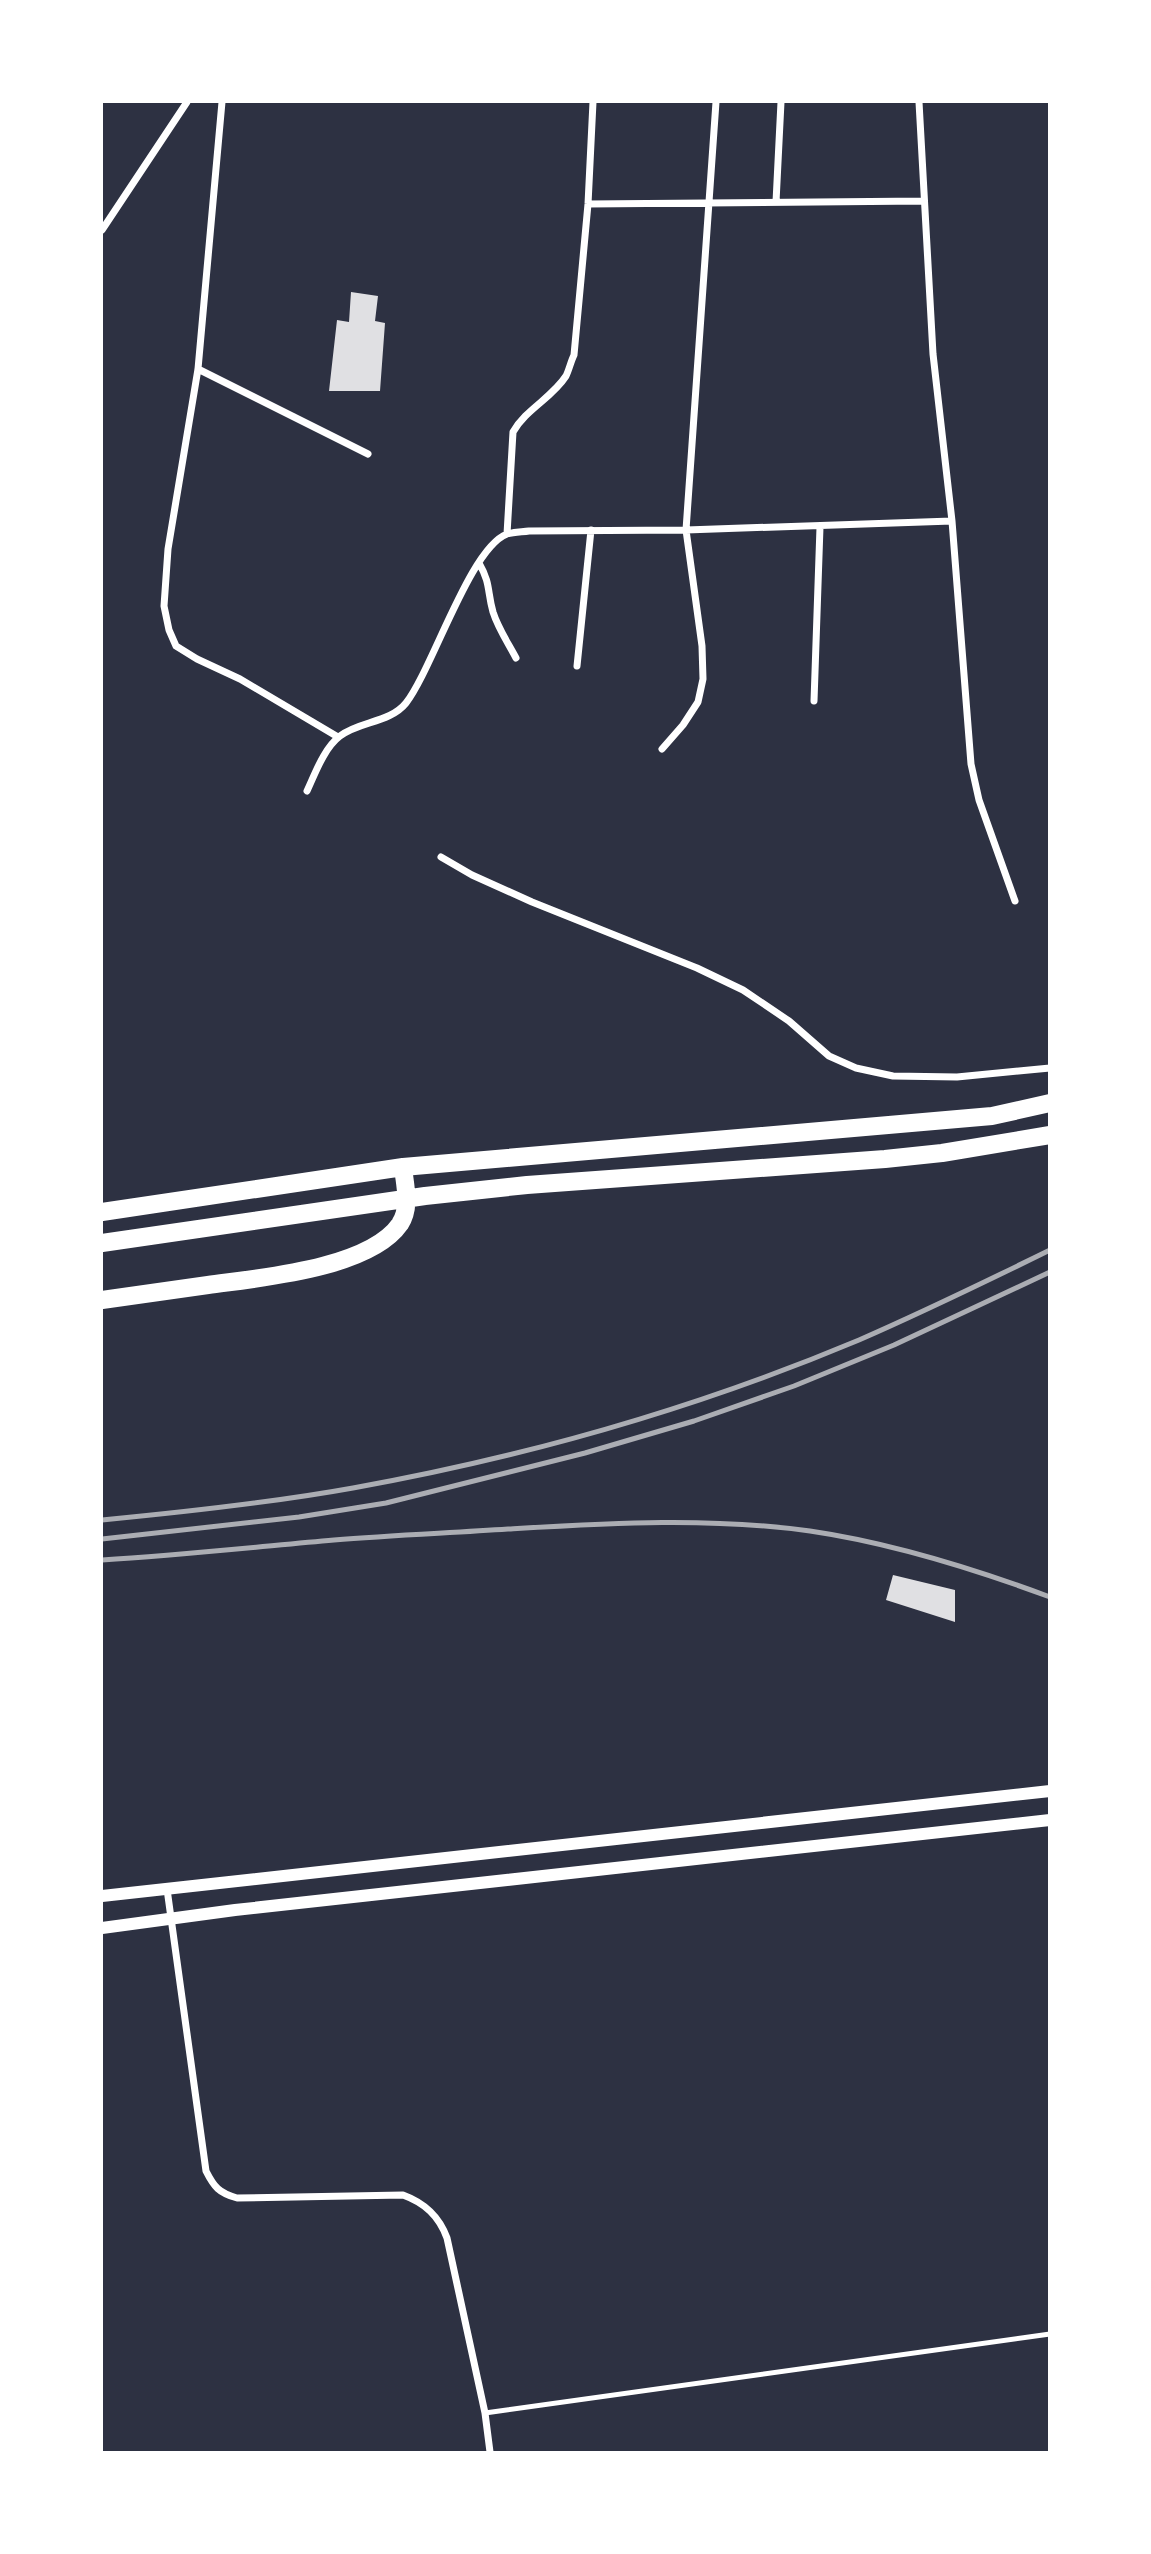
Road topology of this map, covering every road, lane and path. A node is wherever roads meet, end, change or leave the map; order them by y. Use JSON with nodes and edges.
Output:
{"nodes":[{"id":1,"x":187,"y":102,"type":"edge"},
{"id":2,"x":222,"y":102,"type":"edge"},
{"id":3,"x":593,"y":102,"type":"edge"},
{"id":4,"x":716,"y":102,"type":"edge"},
{"id":5,"x":781,"y":102,"type":"edge"},
{"id":6,"x":919,"y":102,"type":"edge"},
{"id":7,"x":925,"y":201,"type":"junction"},
{"id":8,"x":776,"y":202,"type":"junction"},
{"id":9,"x":709,"y":203,"type":"junction"},
{"id":10,"x":588,"y":204,"type":"junction"},
{"id":11,"x":102,"y":230,"type":"edge"},
{"id":12,"x":198,"y":369,"type":"junction"},
{"id":13,"x":368,"y":454,"type":"dead end"},
{"id":14,"x":952,"y":521,"type":"junction"},
{"id":15,"x":820,"y":527,"type":"junction"},
{"id":16,"x":591,"y":530,"type":"junction"},
{"id":17,"x":686,"y":530,"type":"junction"},
{"id":18,"x":507,"y":534,"type":"junction"},
{"id":19,"x":479,"y":564,"type":"junction"},
{"id":20,"x":516,"y":657,"type":"dead end"},
{"id":21,"x":577,"y":666,"type":"dead end"},
{"id":22,"x":814,"y":701,"type":"dead end"},
{"id":23,"x":338,"y":737,"type":"junction"},
{"id":24,"x":662,"y":749,"type":"dead end"},
{"id":25,"x":307,"y":791,"type":"dead end"},
{"id":26,"x":441,"y":858,"type":"dead end"},
{"id":27,"x":1016,"y":901,"type":"dead end"},
{"id":28,"x":1049,"y":1068,"type":"edge"},
{"id":29,"x":1049,"y":1103,"type":"edge"},
{"id":30,"x":1049,"y":1135,"type":"edge"},
{"id":31,"x":403,"y":1167,"type":"junction"},
{"id":32,"x":407,"y":1198,"type":"junction"},
{"id":33,"x":102,"y":1212,"type":"edge"},
{"id":34,"x":102,"y":1243,"type":"edge"},
{"id":35,"x":102,"y":1300,"type":"edge"},
{"id":36,"x":1049,"y":1791,"type":"edge"},
{"id":37,"x":1049,"y":1820,"type":"edge"},
{"id":38,"x":167,"y":1889,"type":"junction"},
{"id":39,"x":102,"y":1896,"type":"edge"},
{"id":40,"x":172,"y":1920,"type":"junction"},
{"id":41,"x":102,"y":1928,"type":"edge"},
{"id":42,"x":1049,"y":2334,"type":"edge"},
{"id":43,"x":485,"y":2413,"type":"junction"},
{"id":44,"x":490,"y":2452,"type":"edge"}],
"edges":[{"from":1,"to":11,"type":"street"},
{"from":2,"to":12,"type":"street"},
{"from":3,"to":10,"type":"street"},
{"from":4,"to":9,"type":"street"},
{"from":5,"to":8,"type":"street"},
{"from":6,"to":7,"type":"street"},
{"from":7,"to":8,"type":"street"},
{"from":7,"to":14,"type":"street"},
{"from":8,"to":9,"type":"street"},
{"from":9,"to":10,"type":"street"},
{"from":9,"to":17,"type":"street"},
{"from":10,"to":18,"type":"street"},
{"from":12,"to":13,"type":"street"},
{"from":12,"to":23,"type":"street"},
{"from":14,"to":15,"type":"street"},
{"from":14,"to":27,"type":"street"},
{"from":15,"to":17,"type":"street"},
{"from":15,"to":22,"type":"street"},
{"from":16,"to":17,"type":"street"},
{"from":16,"to":18,"type":"street"},
{"from":16,"to":21,"type":"street"},
{"from":17,"to":24,"type":"street"},
{"from":18,"to":19,"type":"street"},
{"from":19,"to":20,"type":"street"},
{"from":19,"to":23,"type":"street"},
{"from":23,"to":25,"type":"street"},
{"from":26,"to":28,"type":"street"},
{"from":29,"to":31,"type":"highway"},
{"from":30,"to":32,"type":"highway"},
{"from":31,"to":32,"type":"highway"},
{"from":31,"to":33,"type":"highway"},
{"from":32,"to":34,"type":"highway"},
{"from":32,"to":35,"type":"highway"},
{"from":36,"to":38,"type":"street"},
{"from":37,"to":40,"type":"street"},
{"from":38,"to":39,"type":"street"},
{"from":38,"to":40,"type":"street"},
{"from":40,"to":41,"type":"street"},
{"from":40,"to":43,"type":"street"},
{"from":42,"to":43,"type":"lane"},
{"from":43,"to":44,"type":"street"}]}
